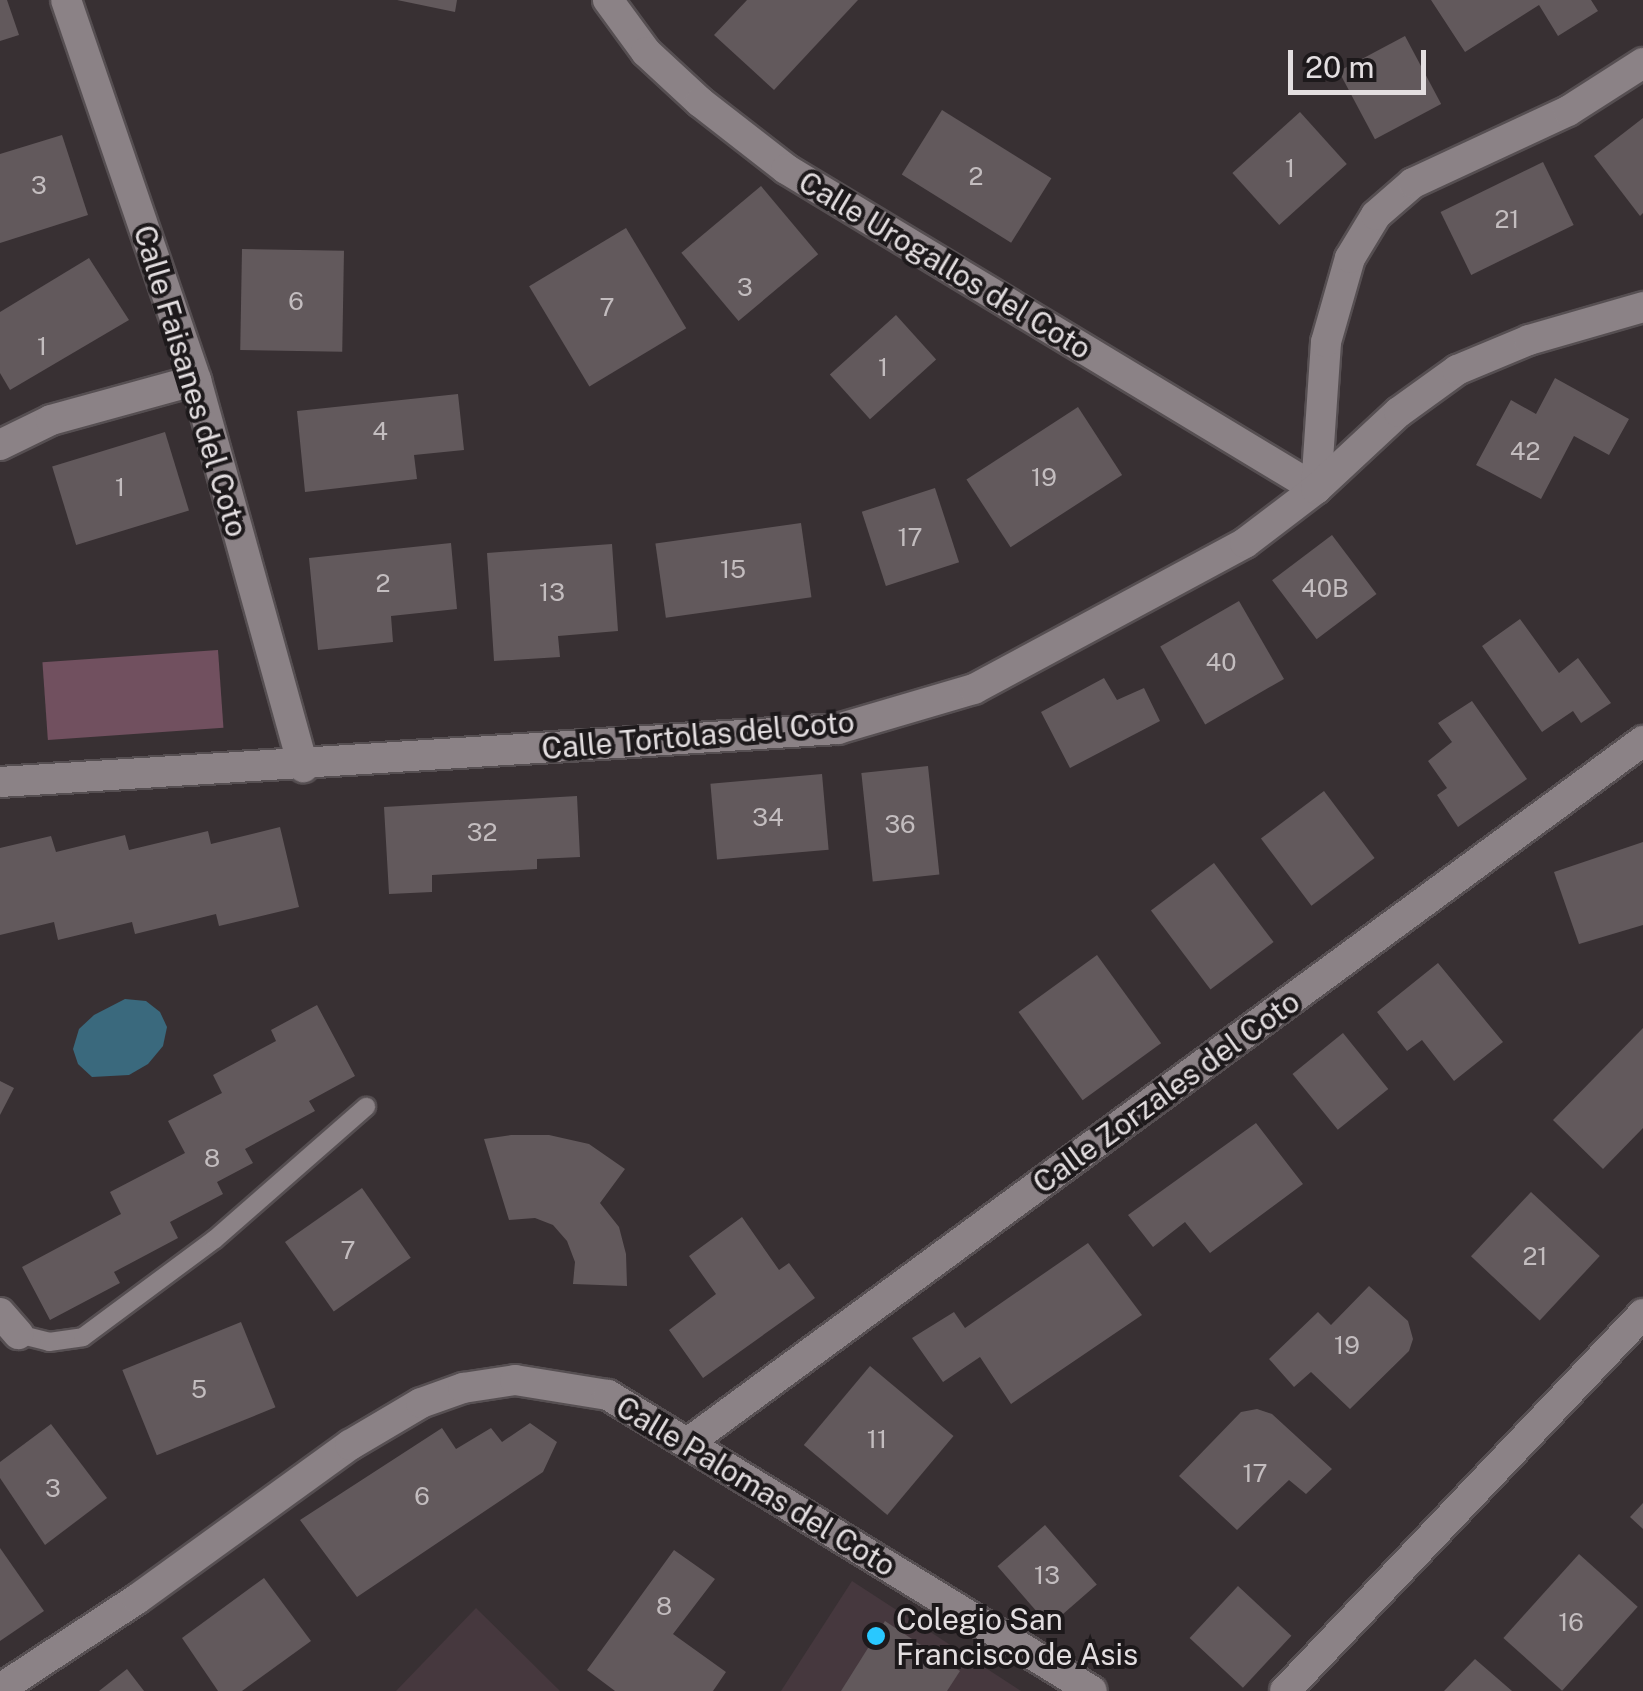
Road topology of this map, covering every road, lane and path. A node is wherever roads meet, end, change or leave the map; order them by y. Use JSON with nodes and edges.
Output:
{"nodes":[{"id":1,"x":66,"y":0,"type":"edge"},
{"id":2,"x":608,"y":0,"type":"edge"},
{"id":3,"x":1643,"y":64,"type":"edge"},
{"id":4,"x":1643,"y":307,"type":"edge"},
{"id":5,"x":196,"y":380,"type":"junction"},
{"id":6,"x":0,"y":445,"type":"edge"},
{"id":7,"x":1316,"y":489,"type":"junction"},
{"id":8,"x":1643,"y":741,"type":"edge"},
{"id":9,"x":302,"y":766,"type":"junction"},
{"id":10,"x":0,"y":782,"type":"edge"},
{"id":11,"x":366,"y":1107,"type":"dead end"},
{"id":12,"x":1643,"y":1314,"type":"edge"},
{"id":13,"x":9,"y":1324,"type":"edge"},
{"id":14,"x":688,"y":1442,"type":"junction"},
{"id":15,"x":0,"y":1689,"type":"edge"},
{"id":16,"x":1092,"y":1691,"type":"edge"},
{"id":17,"x":1285,"y":1691,"type":"edge"}],
"edges":[{"from":1,"to":5,"type":"street","name":"Calle Faisanes del Coto"},
{"from":2,"to":7,"type":"street","name":"Calle Urogallos del Coto"},
{"from":3,"to":7,"type":"street"},
{"from":4,"to":7,"type":"street","name":"Calle Tortolas del Coto"},
{"from":5,"to":6,"type":"street"},
{"from":5,"to":9,"type":"street","name":"Calle Faisanes del Coto"},
{"from":7,"to":9,"type":"street","name":"Calle Tortolas del Coto"},
{"from":8,"to":14,"type":"street","name":"Calle Zorzales del Coto"},
{"from":9,"to":10,"type":"street","name":"Calle Tortolas del Coto"},
{"from":11,"to":13,"type":"lane"},
{"from":12,"to":17,"type":"street"},
{"from":14,"to":15,"type":"street","name":"Calle Palomas del Coto"},
{"from":14,"to":16,"type":"street","name":"Calle Palomas del Coto"}]}
